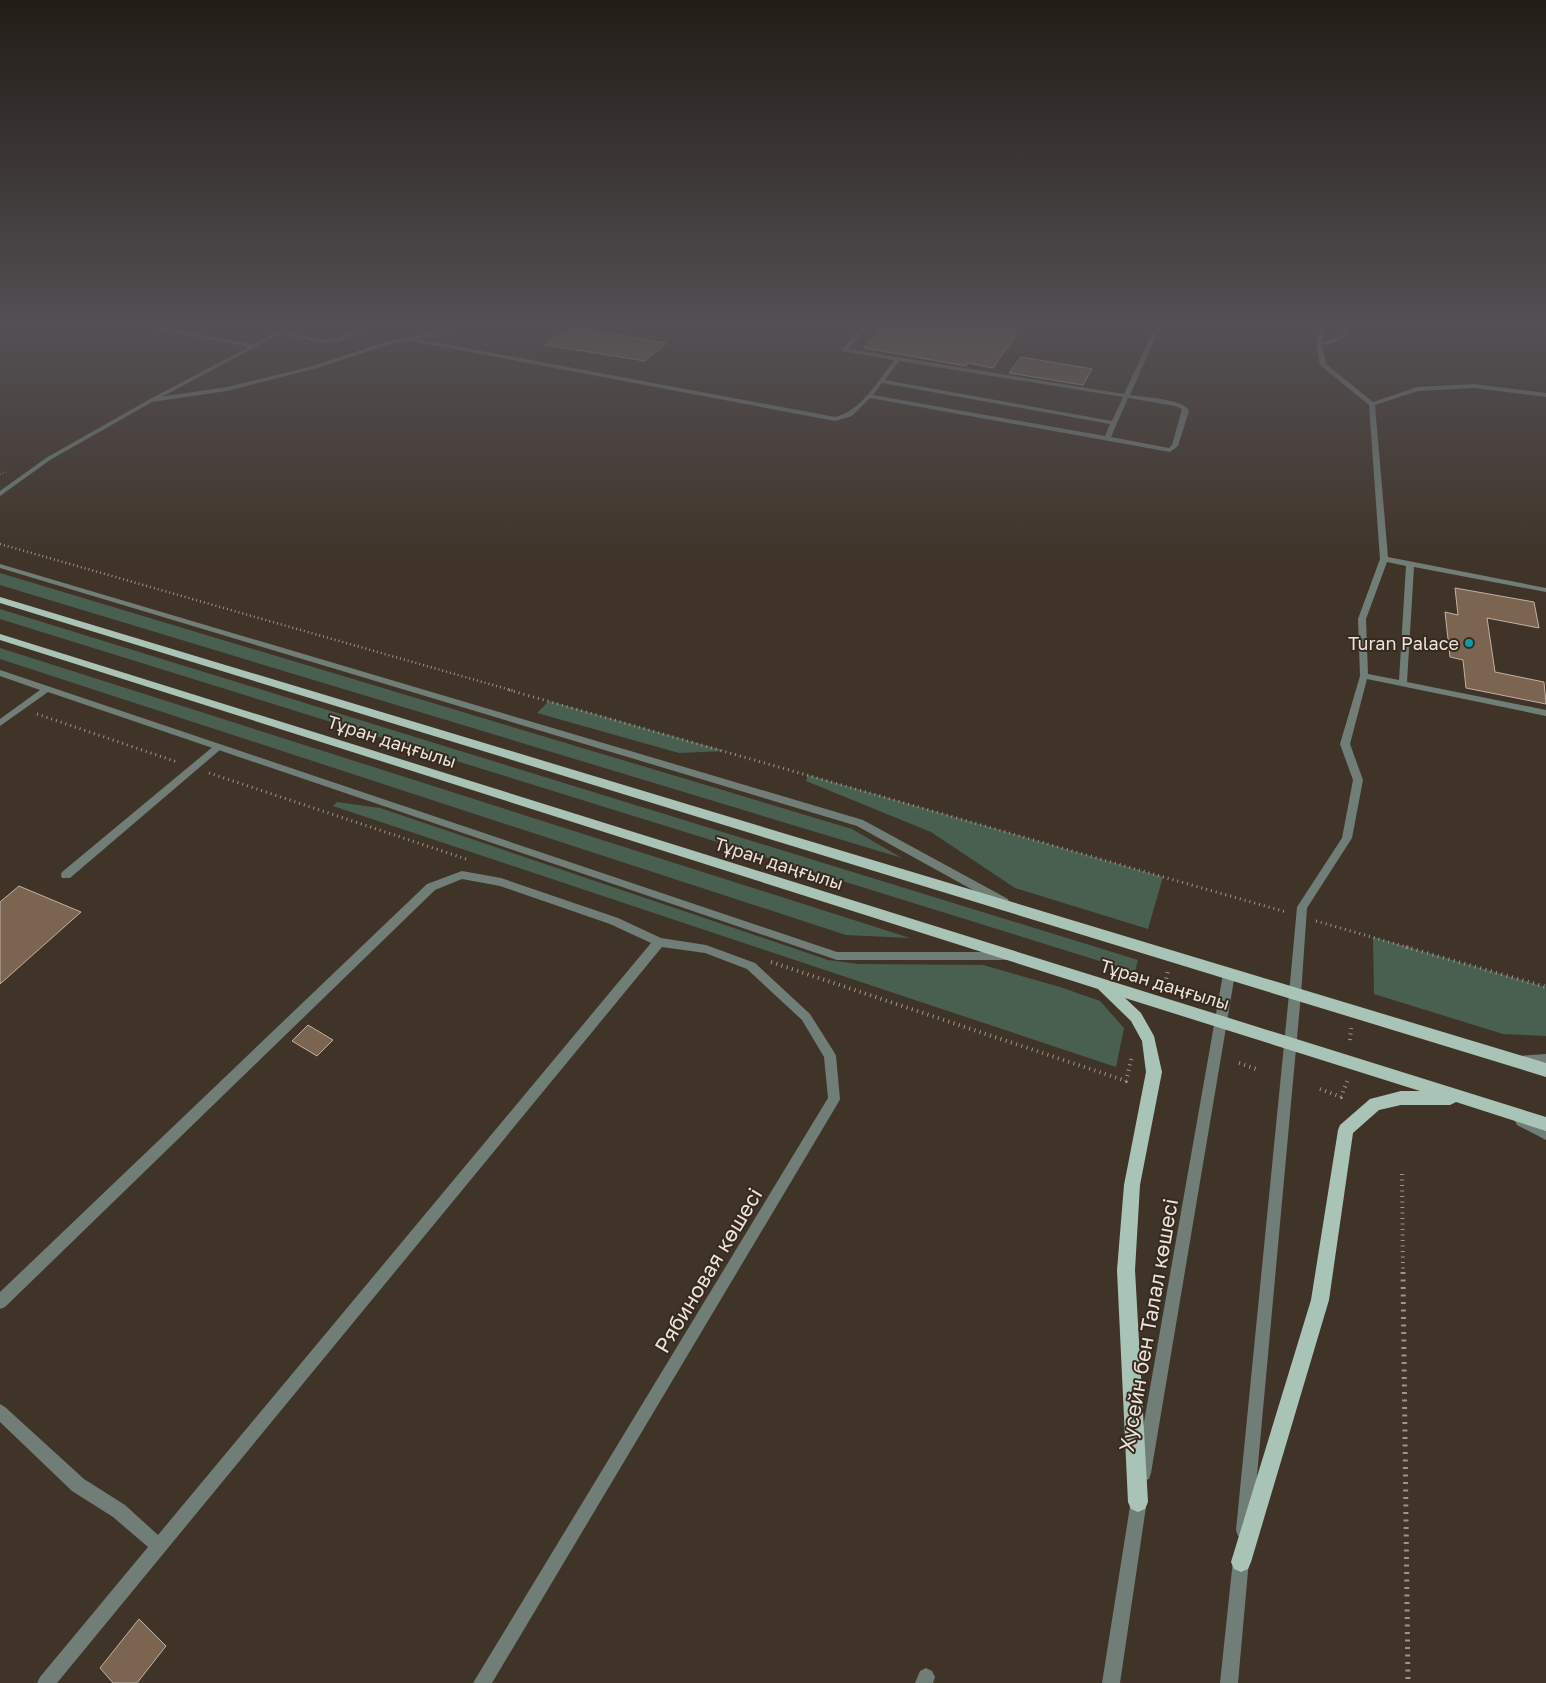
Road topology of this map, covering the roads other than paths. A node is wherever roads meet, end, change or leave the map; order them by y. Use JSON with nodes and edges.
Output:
{"nodes":[{"id":1,"x":142,"y":406,"type":"edge"},
{"id":2,"x":764,"y":406,"type":"edge"},
{"id":3,"x":861,"y":406,"type":"edge"},
{"id":4,"x":922,"y":406,"type":"edge"},
{"id":5,"x":1017,"y":406,"type":"edge"},
{"id":6,"x":1122,"y":406,"type":"edge"},
{"id":7,"x":1180,"y":406,"type":"edge"},
{"id":8,"x":1372,"y":406,"type":"edge"},
{"id":9,"x":1114,"y":423,"type":"junction"},
{"id":10,"x":1107,"y":438,"type":"junction"},
{"id":11,"x":0,"y":494,"type":"edge"},
{"id":12,"x":1384,"y":559,"type":"junction"},
{"id":13,"x":1410,"y":565,"type":"junction"},
{"id":14,"x":0,"y":566,"type":"edge"},
{"id":15,"x":1546,"y":590,"type":"edge"},
{"id":16,"x":0,"y":600,"type":"edge"},
{"id":17,"x":0,"y":637,"type":"edge"},
{"id":18,"x":0,"y":673,"type":"edge"},
{"id":19,"x":1364,"y":676,"type":"junction"},
{"id":20,"x":1403,"y":683,"type":"junction"},
{"id":21,"x":47,"y":689,"type":"junction"},
{"id":22,"x":1546,"y":713,"type":"edge"},
{"id":23,"x":0,"y":723,"type":"edge"},
{"id":24,"x":218,"y":747,"type":"junction"},
{"id":25,"x":66,"y":875,"type":"dead end"},
{"id":26,"x":1016,"y":909,"type":"junction"},
{"id":27,"x":659,"y":942,"type":"junction"},
{"id":28,"x":1012,"y":956,"type":"junction"},
{"id":29,"x":1229,"y":974,"type":"junction"},
{"id":30,"x":1102,"y":984,"type":"junction"},
{"id":31,"x":1295,"y":994,"type":"junction"},
{"id":32,"x":1222,"y":1022,"type":"junction"},
{"id":33,"x":1290,"y":1044,"type":"junction"},
{"id":34,"x":1546,"y":1059,"type":"edge"},
{"id":35,"x":1511,"y":1060,"type":"junction"},
{"id":36,"x":1546,"y":1070,"type":"edge"},
{"id":37,"x":1462,"y":1098,"type":"junction"},
{"id":38,"x":1497,"y":1109,"type":"junction"},
{"id":39,"x":1546,"y":1124,"type":"edge"},
{"id":40,"x":1546,"y":1134,"type":"edge"},
{"id":41,"x":0,"y":1302,"type":"edge"},
{"id":42,"x":0,"y":1412,"type":"edge"},
{"id":43,"x":1138,"y":1502,"type":"junction"},
{"id":44,"x":160,"y":1546,"type":"junction"},
{"id":45,"x":1240,"y":1562,"type":"junction"},
{"id":46,"x":46,"y":1683,"type":"edge"},
{"id":47,"x":482,"y":1683,"type":"edge"},
{"id":48,"x":1111,"y":1683,"type":"edge"},
{"id":49,"x":1229,"y":1683,"type":"edge"}],
"edges":[{"from":1,"to":11,"type":"street"},
{"from":2,"to":3,"type":"street"},
{"from":4,"to":10,"type":"street"},
{"from":5,"to":9,"type":"street"},
{"from":6,"to":9,"type":"street"},
{"from":7,"to":10,"type":"street"},
{"from":8,"to":12,"type":"street"},
{"from":9,"to":10,"type":"street"},
{"from":12,"to":13,"type":"street"},
{"from":12,"to":19,"type":"street"},
{"from":13,"to":15,"type":"street"},
{"from":13,"to":20,"type":"street"},
{"from":14,"to":26,"type":"street"},
{"from":16,"to":26,"type":"main road","name":"Тұран даңғылы"},
{"from":17,"to":28,"type":"main road","name":"Тұран даңғылы"},
{"from":18,"to":21,"type":"street"},
{"from":19,"to":20,"type":"street"},
{"from":19,"to":31,"type":"street"},
{"from":20,"to":22,"type":"street"},
{"from":21,"to":23,"type":"street"},
{"from":21,"to":24,"type":"street"},
{"from":24,"to":25,"type":"street"},
{"from":24,"to":28,"type":"street"},
{"from":26,"to":29,"type":"main road","name":"Тұран даңғылы"},
{"from":27,"to":41,"type":"street","name":"Рябиновая көшесі"},
{"from":27,"to":44,"type":"street"},
{"from":27,"to":47,"type":"street","name":"Рябиновая көшесі"},
{"from":28,"to":30,"type":"main road","name":"Тұран даңғылы"},
{"from":29,"to":31,"type":"main road","name":"Тұран даңғылы"},
{"from":29,"to":32,"type":"street","name":"Хусейн бен Талал көшесі"},
{"from":30,"to":32,"type":"main road","name":"Тұран даңғылы"},
{"from":30,"to":43,"type":"main road"},
{"from":31,"to":33,"type":"street"},
{"from":31,"to":35,"type":"main road","name":"Тұран даңғылы"},
{"from":32,"to":33,"type":"main road","name":"Тұран даңғылы"},
{"from":32,"to":43,"type":"street","name":"Хусейн бен Талал көшесі"},
{"from":33,"to":37,"type":"main road","name":"Тұран даңғылы"},
{"from":33,"to":45,"type":"street"},
{"from":34,"to":35,"type":"street"},
{"from":35,"to":36,"type":"main road","name":"Тұран даңғылы"},
{"from":37,"to":38,"type":"main road","name":"Тұран даңғылы"},
{"from":37,"to":45,"type":"main road"},
{"from":38,"to":39,"type":"main road","name":"Тұран даңғылы"},
{"from":38,"to":40,"type":"street"},
{"from":42,"to":44,"type":"street"},
{"from":43,"to":48,"type":"street","name":"Хусейн бен Талал көшесі"},
{"from":44,"to":46,"type":"street"},
{"from":45,"to":49,"type":"street"}]}
